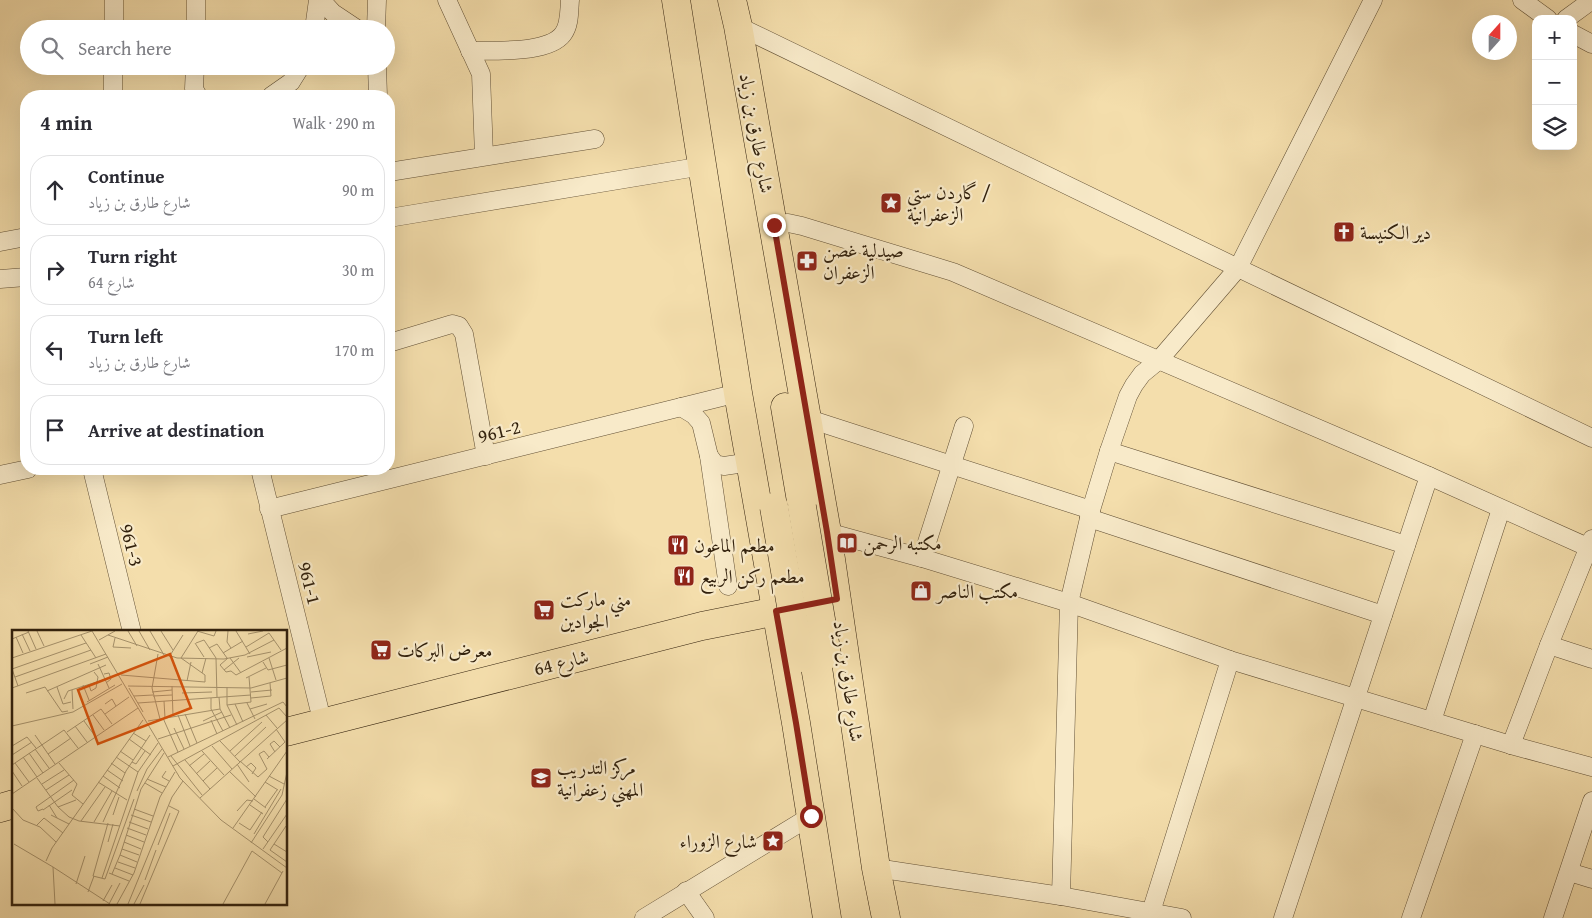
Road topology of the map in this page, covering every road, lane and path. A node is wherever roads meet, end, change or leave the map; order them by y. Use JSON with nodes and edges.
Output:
{"nodes":[{"id":1,"x":114,"y":0,"type":"edge"},
{"id":2,"x":196,"y":0,"type":"edge"},
{"id":3,"x":319,"y":0,"type":"edge"},
{"id":4,"x":377,"y":0,"type":"edge"},
{"id":5,"x":447,"y":0,"type":"edge"},
{"id":6,"x":570,"y":0,"type":"edge"},
{"id":7,"x":676,"y":0,"type":"edge"},
{"id":8,"x":686,"y":0,"type":"edge"},
{"id":9,"x":717,"y":0,"type":"edge"},
{"id":10,"x":732,"y":0,"type":"edge"},
{"id":11,"x":1373,"y":0,"type":"edge"},
{"id":12,"x":1522,"y":0,"type":"edge"},
{"id":13,"x":1592,"y":0,"type":"edge"},
{"id":14,"x":1543,"y":15,"type":"edge"},
{"id":15,"x":1571,"y":15,"type":"edge"},
{"id":16,"x":114,"y":20,"type":"edge"},
{"id":17,"x":196,"y":20,"type":"edge"},
{"id":18,"x":316,"y":20,"type":"edge"},
{"id":19,"x":344,"y":20,"type":"edge"},
{"id":20,"x":376,"y":20,"type":"edge"},
{"id":21,"x":738,"y":26,"type":"junction"},
{"id":22,"x":1577,"y":36,"type":"edge"},
{"id":23,"x":1592,"y":44,"type":"edge"},
{"id":24,"x":470,"y":51,"type":"junction"},
{"id":25,"x":113,"y":75,"type":"edge"},
{"id":26,"x":195,"y":75,"type":"edge"},
{"id":27,"x":295,"y":75,"type":"edge"},
{"id":28,"x":377,"y":75,"type":"edge"},
{"id":29,"x":113,"y":90,"type":"edge"},
{"id":30,"x":195,"y":90,"type":"edge"},
{"id":31,"x":280,"y":90,"type":"edge"},
{"id":32,"x":378,"y":90,"type":"edge"},
{"id":33,"x":595,"y":139,"type":"dead end"},
{"id":34,"x":484,"y":156,"type":"junction"},
{"id":35,"x":703,"y":166,"type":"junction"},
{"id":36,"x":395,"y":171,"type":"edge"},
{"id":37,"x":395,"y":217,"type":"edge"},
{"id":38,"x":774,"y":225,"type":"junction"},
{"id":39,"x":20,"y":238,"type":"edge"},
{"id":40,"x":0,"y":242,"type":"edge"},
{"id":41,"x":1238,"y":268,"type":"junction"},
{"id":42,"x":20,"y":277,"type":"edge"},
{"id":43,"x":0,"y":279,"type":"edge"},
{"id":44,"x":395,"y":341,"type":"edge"},
{"id":45,"x":1158,"y":360,"type":"junction"},
{"id":46,"x":738,"y":394,"type":"junction"},
{"id":47,"x":682,"y":407,"type":"junction"},
{"id":48,"x":806,"y":418,"type":"junction"},
{"id":49,"x":964,"y":426,"type":"dead end"},
{"id":50,"x":1592,"y":438,"type":"edge"},
{"id":51,"x":1109,"y":451,"type":"junction"},
{"id":52,"x":486,"y":456,"type":"junction"},
{"id":53,"x":709,"y":456,"type":"junction"},
{"id":54,"x":751,"y":462,"type":"junction"},
{"id":55,"x":951,"y":465,"type":"junction"},
{"id":56,"x":20,"y":471,"type":"edge"},
{"id":57,"x":0,"y":475,"type":"edge"},
{"id":58,"x":93,"y":475,"type":"edge"},
{"id":59,"x":262,"y":475,"type":"edge"},
{"id":60,"x":1429,"y":476,"type":"junction"},
{"id":61,"x":1501,"y":508,"type":"junction"},
{"id":62,"x":270,"y":509,"type":"junction"},
{"id":63,"x":1090,"y":514,"type":"junction"},
{"id":64,"x":827,"y":532,"type":"junction"},
{"id":65,"x":1406,"y":545,"type":"junction"},
{"id":66,"x":1591,"y":545,"type":"edge"},
{"id":67,"x":922,"y":558,"type":"junction"},
{"id":68,"x":728,"y":586,"type":"dead end"},
{"id":69,"x":836,"y":591,"type":"junction"},
{"id":70,"x":1069,"y":602,"type":"junction"},
{"id":71,"x":774,"y":603,"type":"junction"},
{"id":72,"x":1383,"y":615,"type":"junction"},
{"id":73,"x":132,"y":630,"type":"edge"},
{"id":74,"x":1548,"y":644,"type":"junction"},
{"id":75,"x":1592,"y":659,"type":"edge"},
{"id":76,"x":1230,"y":660,"type":"junction"},
{"id":77,"x":1356,"y":698,"type":"junction"},
{"id":78,"x":320,"y":708,"type":"junction"},
{"id":79,"x":288,"y":716,"type":"edge"},
{"id":80,"x":1432,"y":721,"type":"junction"},
{"id":81,"x":288,"y":731,"type":"edge"},
{"id":82,"x":1475,"y":734,"type":"junction"},
{"id":83,"x":1510,"y":745,"type":"junction"},
{"id":84,"x":1592,"y":767,"type":"edge"},
{"id":85,"x":1592,"y":800,"type":"edge"},
{"id":86,"x":811,"y":816,"type":"junction"},
{"id":87,"x":876,"y":868,"type":"junction"},
{"id":88,"x":1569,"y":872,"type":"junction"},
{"id":89,"x":1592,"y":879,"type":"edge"},
{"id":90,"x":686,"y":891,"type":"junction"},
{"id":91,"x":1061,"y":896,"type":"junction"},
{"id":92,"x":1119,"y":912,"type":"edge"},
{"id":93,"x":1151,"y":912,"type":"junction"},
{"id":94,"x":644,"y":918,"type":"edge"},
{"id":95,"x":705,"y":918,"type":"edge"},
{"id":96,"x":827,"y":918,"type":"edge"},
{"id":97,"x":845,"y":918,"type":"edge"},
{"id":98,"x":871,"y":918,"type":"edge"},
{"id":99,"x":886,"y":918,"type":"edge"},
{"id":100,"x":1182,"y":918,"type":"edge"},
{"id":101,"x":1283,"y":918,"type":"edge"},
{"id":102,"x":1411,"y":918,"type":"edge"},
{"id":103,"x":1553,"y":918,"type":"edge"}],
"edges":[{"from":1,"to":16,"type":"street"},
{"from":2,"to":17,"type":"street"},
{"from":3,"to":18,"type":"street"},
{"from":3,"to":19,"type":"street"},
{"from":4,"to":20,"type":"street"},
{"from":5,"to":24,"type":"street"},
{"from":6,"to":24,"type":"street"},
{"from":7,"to":35,"type":"main road"},
{"from":8,"to":97,"type":"main road","bridge":true},
{"from":9,"to":98,"type":"main road","bridge":true},
{"from":10,"to":21,"type":"main road","name":"شارع طارق بن زياد"},
{"from":11,"to":41,"type":"street"},
{"from":12,"to":14,"type":"street"},
{"from":13,"to":15,"type":"street"},
{"from":21,"to":38,"type":"main road","name":"شارع طارق بن زياد"},
{"from":21,"to":41,"type":"street"},
{"from":22,"to":23,"type":"street"},
{"from":24,"to":34,"type":"street"},
{"from":25,"to":29,"type":"street"},
{"from":26,"to":30,"type":"street"},
{"from":27,"to":31,"type":"street"},
{"from":28,"to":32,"type":"street"},
{"from":33,"to":34,"type":"street"},
{"from":34,"to":36,"type":"street"},
{"from":35,"to":37,"type":"street"},
{"from":35,"to":46,"type":"main road"},
{"from":38,"to":45,"type":"street"},
{"from":38,"to":48,"type":"main road","name":"شارع طارق بن زياد"},
{"from":39,"to":40,"type":"street"},
{"from":41,"to":45,"type":"street"},
{"from":41,"to":50,"type":"street"},
{"from":42,"to":43,"type":"street"},
{"from":44,"to":52,"type":"street"},
{"from":45,"to":51,"type":"street"},
{"from":45,"to":60,"type":"street"},
{"from":46,"to":47,"type":"street","name":"961-2"},
{"from":46,"to":54,"type":"main road"},
{"from":47,"to":52,"type":"street","name":"961-2"},
{"from":47,"to":53,"type":"street"},
{"from":48,"to":55,"type":"street"},
{"from":48,"to":64,"type":"main road","name":"شارع طارق بن زياد"},
{"from":49,"to":55,"type":"street"},
{"from":51,"to":63,"type":"street"},
{"from":51,"to":65,"type":"street"},
{"from":52,"to":62,"type":"street","name":"961-2"},
{"from":53,"to":54,"type":"street"},
{"from":53,"to":68,"type":"street"},
{"from":54,"to":71,"type":"main road"},
{"from":55,"to":63,"type":"street"},
{"from":55,"to":67,"type":"street"},
{"from":56,"to":57,"type":"street"},
{"from":58,"to":73,"type":"street","name":"961-3"},
{"from":59,"to":62,"type":"street","name":"961-1"},
{"from":60,"to":61,"type":"street"},
{"from":60,"to":65,"type":"street"},
{"from":61,"to":66,"type":"street"},
{"from":61,"to":80,"type":"street"},
{"from":62,"to":78,"type":"street","name":"961-1"},
{"from":63,"to":70,"type":"street"},
{"from":63,"to":72,"type":"street"},
{"from":64,"to":67,"type":"street"},
{"from":64,"to":69,"type":"main road","name":"شارع طارق بن زياد"},
{"from":65,"to":72,"type":"street"},
{"from":66,"to":74,"type":"street"},
{"from":67,"to":70,"type":"street"},
{"from":69,"to":71,"type":"main road","name":"شارع 64"},
{"from":69,"to":87,"type":"main road","name":"شارع طارق بن زياد"},
{"from":70,"to":76,"type":"street"},
{"from":70,"to":91,"type":"street"},
{"from":71,"to":78,"type":"main road","name":"شارع 64"},
{"from":71,"to":81,"type":"main road","name":"شارع 64"},
{"from":71,"to":86,"type":"main road"},
{"from":72,"to":77,"type":"street"},
{"from":74,"to":75,"type":"street"},
{"from":74,"to":83,"type":"street"},
{"from":76,"to":77,"type":"street"},
{"from":76,"to":93,"type":"street"},
{"from":77,"to":80,"type":"street"},
{"from":77,"to":101,"type":"street"},
{"from":78,"to":79,"type":"main road","name":"شارع 64"},
{"from":80,"to":82,"type":"street"},
{"from":82,"to":83,"type":"street"},
{"from":82,"to":102,"type":"street"},
{"from":83,"to":84,"type":"street"},
{"from":85,"to":88,"type":"street"},
{"from":86,"to":90,"type":"street"},
{"from":86,"to":96,"type":"main road"},
{"from":87,"to":91,"type":"street"},
{"from":87,"to":99,"type":"main road","name":"شارع طارق بن زياد"},
{"from":88,"to":89,"type":"street"},
{"from":88,"to":103,"type":"street"},
{"from":90,"to":94,"type":"street"},
{"from":90,"to":95,"type":"street"},
{"from":91,"to":92,"type":"street"},
{"from":92,"to":93,"type":"street"},
{"from":93,"to":100,"type":"street"}]}
